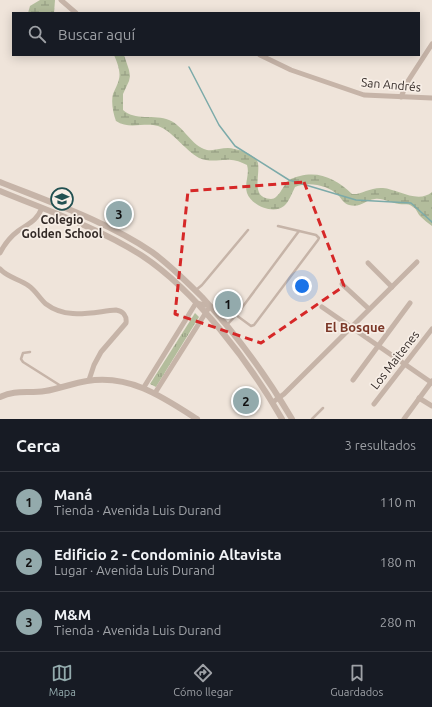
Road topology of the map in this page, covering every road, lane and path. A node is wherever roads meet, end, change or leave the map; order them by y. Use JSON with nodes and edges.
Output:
{"nodes":[{"id":1,"x":61,"y":0,"type":"edge"},
{"id":2,"x":75,"y":12,"type":"edge"},
{"id":3,"x":432,"y":44,"type":"edge"},
{"id":4,"x":262,"y":56,"type":"edge"},
{"id":5,"x":401,"y":97,"type":"junction"},
{"id":6,"x":432,"y":98,"type":"edge"},
{"id":7,"x":0,"y":182,"type":"edge"},
{"id":8,"x":0,"y":191,"type":"edge"},
{"id":9,"x":42,"y":208,"type":"junction"},
{"id":10,"x":278,"y":226,"type":"dead end"},
{"id":11,"x":248,"y":230,"type":"dead end"},
{"id":12,"x":298,"y":231,"type":"junction"},
{"id":13,"x":0,"y":253,"type":"edge"},
{"id":14,"x":417,"y":262,"type":"dead end"},
{"id":15,"x":368,"y":263,"type":"dead end"},
{"id":16,"x":0,"y":268,"type":"edge"},
{"id":17,"x":342,"y":284,"type":"dead end"},
{"id":18,"x":392,"y":286,"type":"junction"},
{"id":19,"x":196,"y":291,"type":"junction"},
{"id":20,"x":196,"y":303,"type":"junction"},
{"id":21,"x":410,"y":303,"type":"dead end"},
{"id":22,"x":210,"y":306,"type":"junction"},
{"id":23,"x":322,"y":306,"type":"dead end"},
{"id":24,"x":369,"y":309,"type":"junction"},
{"id":25,"x":205,"y":313,"type":"junction"},
{"id":26,"x":236,"y":315,"type":"junction"},
{"id":27,"x":227,"y":326,"type":"junction"},
{"id":28,"x":351,"y":327,"type":"junction"},
{"id":29,"x":432,"y":329,"type":"edge"},
{"id":30,"x":378,"y":345,"type":"junction"},
{"id":31,"x":30,"y":352,"type":"dead end"},
{"id":32,"x":405,"y":364,"type":"junction"},
{"id":33,"x":89,"y":380,"type":"junction"},
{"id":34,"x":353,"y":380,"type":"dead end"},
{"id":35,"x":432,"y":382,"type":"edge"},
{"id":36,"x":63,"y":387,"type":"junction"},
{"id":37,"x":144,"y":387,"type":"junction"},
{"id":38,"x":155,"y":393,"type":"junction"},
{"id":39,"x":0,"y":397,"type":"edge"},
{"id":40,"x":280,"y":398,"type":"junction"},
{"id":41,"x":419,"y":398,"type":"junction"},
{"id":42,"x":273,"y":402,"type":"junction"},
{"id":43,"x":374,"y":404,"type":"dead end"},
{"id":44,"x":432,"y":406,"type":"edge"},
{"id":45,"x":323,"y":408,"type":"dead end"},
{"id":46,"x":194,"y":418,"type":"edge"},
{"id":47,"x":282,"y":419,"type":"edge"},
{"id":48,"x":292,"y":419,"type":"edge"},
{"id":49,"x":312,"y":419,"type":"edge"},
{"id":50,"x":404,"y":419,"type":"edge"}],
"edges":[{"from":1,"to":2,"type":"street"},
{"from":3,"to":5,"type":"street"},
{"from":4,"to":5,"type":"street","name":"San Andrés"},
{"from":5,"to":6,"type":"street","name":"San Andrés"},
{"from":7,"to":19,"type":"street"},
{"from":8,"to":9,"type":"street"},
{"from":9,"to":13,"type":"street"},
{"from":9,"to":20,"type":"street"},
{"from":10,"to":12,"type":"lane"},
{"from":11,"to":19,"type":"lane"},
{"from":12,"to":26,"type":"lane"},
{"from":12,"to":26,"type":"lane"},
{"from":14,"to":18,"type":"street"},
{"from":15,"to":18,"type":"street"},
{"from":16,"to":33,"type":"street"},
{"from":17,"to":24,"type":"street"},
{"from":18,"to":24,"type":"street"},
{"from":19,"to":22,"type":"street"},
{"from":20,"to":22,"type":"street"},
{"from":20,"to":25,"type":"street"},
{"from":20,"to":37,"type":"street"},
{"from":21,"to":30,"type":"street"},
{"from":22,"to":25,"type":"street"},
{"from":22,"to":27,"type":"street"},
{"from":23,"to":28,"type":"street"},
{"from":24,"to":28,"type":"street"},
{"from":25,"to":38,"type":"street"},
{"from":25,"to":42,"type":"street"},
{"from":26,"to":27,"type":"lane"},
{"from":27,"to":40,"type":"street"},
{"from":28,"to":30,"type":"street"},
{"from":28,"to":40,"type":"street"},
{"from":29,"to":32,"type":"street","name":"Los Maitenes"},
{"from":30,"to":32,"type":"street"},
{"from":30,"to":34,"type":"street"},
{"from":31,"to":36,"type":"lane"},
{"from":32,"to":35,"type":"street"},
{"from":32,"to":43,"type":"street","name":"Los Maitenes"},
{"from":33,"to":36,"type":"street"},
{"from":33,"to":37,"type":"street"},
{"from":35,"to":41,"type":"street"},
{"from":36,"to":39,"type":"street"},
{"from":37,"to":38,"type":"street"},
{"from":38,"to":46,"type":"street"},
{"from":40,"to":42,"type":"street"},
{"from":40,"to":48,"type":"street"},
{"from":41,"to":44,"type":"street"},
{"from":41,"to":50,"type":"street"},
{"from":42,"to":47,"type":"street"},
{"from":45,"to":49,"type":"lane"}]}
